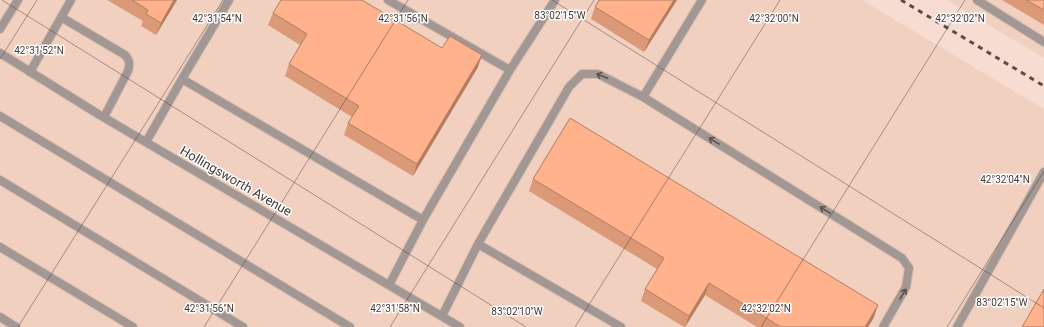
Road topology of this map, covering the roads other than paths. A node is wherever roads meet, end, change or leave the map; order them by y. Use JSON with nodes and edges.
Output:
{"nodes":[{"id":1,"x":17,"y":0,"type":"edge"},
{"id":2,"x":71,"y":0,"type":"edge"},
{"id":3,"x":229,"y":0,"type":"edge"},
{"id":4,"x":388,"y":0,"type":"edge"},
{"id":5,"x":555,"y":0,"type":"edge"},
{"id":6,"x":702,"y":0,"type":"edge"},
{"id":7,"x":976,"y":0,"type":"edge"},
{"id":8,"x":61,"y":17,"type":"junction"},
{"id":9,"x":0,"y":30,"type":"edge"},
{"id":10,"x":1044,"y":42,"type":"edge"},
{"id":11,"x":0,"y":53,"type":"edge"},
{"id":12,"x":510,"y":70,"type":"junction"},
{"id":13,"x":30,"y":72,"type":"junction"},
{"id":14,"x":182,"y":79,"type":"junction"},
{"id":15,"x":643,"y":97,"type":"junction"},
{"id":16,"x":0,"y":116,"type":"edge"},
{"id":17,"x":104,"y":117,"type":"junction"},
{"id":18,"x":146,"y":142,"type":"junction"},
{"id":19,"x":1044,"y":172,"type":"edge"},
{"id":20,"x":0,"y":180,"type":"edge"},
{"id":21,"x":423,"y":220,"type":"junction"},
{"id":22,"x":478,"y":244,"type":"junction"},
{"id":23,"x":0,"y":247,"type":"edge"},
{"id":24,"x":389,"y":285,"type":"junction"},
{"id":25,"x":442,"y":316,"type":"junction"},
{"id":26,"x":0,"y":317,"type":"edge"},
{"id":27,"x":16,"y":327,"type":"edge"},
{"id":28,"x":133,"y":327,"type":"edge"},
{"id":29,"x":243,"y":327,"type":"edge"},
{"id":30,"x":350,"y":327,"type":"edge"},
{"id":31,"x":460,"y":327,"type":"edge"},
{"id":32,"x":621,"y":327,"type":"edge"},
{"id":33,"x":883,"y":327,"type":"edge"},
{"id":34,"x":957,"y":327,"type":"edge"}],
"edges":[{"from":1,"to":9,"type":"street"},
{"from":2,"to":8,"type":"street"},
{"from":3,"to":14,"type":"street"},
{"from":4,"to":12,"type":"street"},
{"from":5,"to":12,"type":"street"},
{"from":6,"to":15,"type":"street"},
{"from":7,"to":10,"type":"street"},
{"from":8,"to":13,"type":"street"},
{"from":8,"to":17,"type":"street"},
{"from":11,"to":13,"type":"street","name":"Hollingsworth Avenue"},
{"from":12,"to":21,"type":"street"},
{"from":13,"to":17,"type":"street","name":"Hollingsworth Avenue"},
{"from":14,"to":18,"type":"street"},
{"from":14,"to":21,"type":"street"},
{"from":15,"to":22,"type":"street","one_way":true},
{"from":33,"to":15,"type":"street","one_way":true},
{"from":16,"to":30,"type":"street"},
{"from":17,"to":18,"type":"street","name":"Hollingsworth Avenue"},
{"from":18,"to":24,"type":"street","name":"Hollingsworth Avenue"},
{"from":19,"to":34,"type":"street"},
{"from":20,"to":29,"type":"street"},
{"from":21,"to":24,"type":"street"},
{"from":22,"to":25,"type":"street"},
{"from":22,"to":32,"type":"street"},
{"from":23,"to":28,"type":"street"},
{"from":24,"to":25,"type":"street","name":"Hollingsworth Avenue"},
{"from":25,"to":31,"type":"street","name":"Hollingsworth Avenue"},
{"from":26,"to":27,"type":"street"}]}
